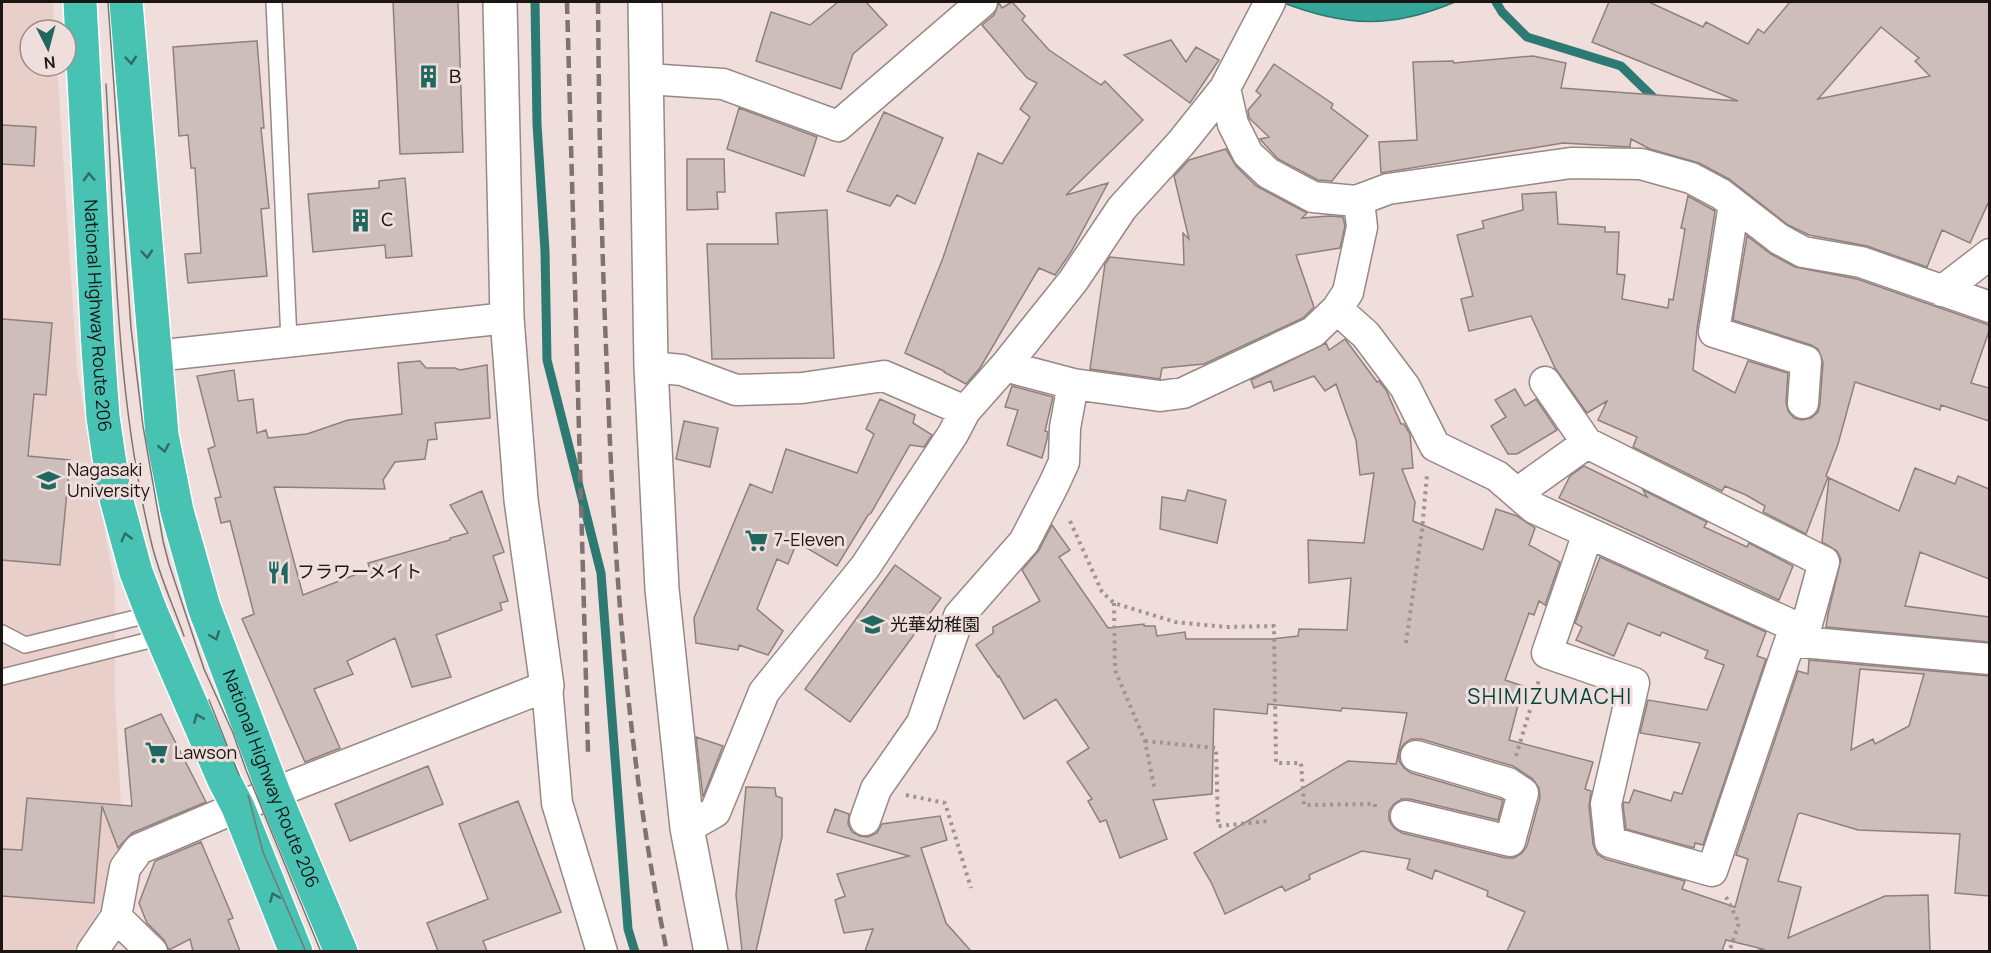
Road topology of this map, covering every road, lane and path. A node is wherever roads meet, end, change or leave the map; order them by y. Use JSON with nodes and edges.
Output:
{"nodes":[{"id":1,"x":80,"y":2,"type":"edge"},
{"id":2,"x":126,"y":2,"type":"edge"},
{"id":3,"x":274,"y":2,"type":"edge"},
{"id":4,"x":500,"y":2,"type":"edge"},
{"id":5,"x":645,"y":2,"type":"edge"},
{"id":6,"x":981,"y":2,"type":"edge"},
{"id":7,"x":1270,"y":2,"type":"edge"},
{"id":8,"x":647,"y":79,"type":"junction"},
{"id":9,"x":1225,"y":88,"type":"junction"},
{"id":10,"x":1356,"y":201,"type":"junction"},
{"id":11,"x":1734,"y":204,"type":"junction"},
{"id":12,"x":1989,"y":254,"type":"edge"},
{"id":13,"x":1942,"y":291,"type":"junction"},
{"id":14,"x":1989,"y":307,"type":"edge"},
{"id":15,"x":1337,"y":309,"type":"junction"},
{"id":16,"x":507,"y":318,"type":"junction"},
{"id":17,"x":289,"y":341,"type":"junction"},
{"id":18,"x":155,"y":356,"type":"junction"},
{"id":19,"x":1005,"y":366,"type":"junction"},
{"id":20,"x":651,"y":367,"type":"junction"},
{"id":21,"x":1545,"y":382,"type":"dead end"},
{"id":22,"x":1073,"y":384,"type":"junction"},
{"id":23,"x":1803,"y":403,"type":"dead end"},
{"id":24,"x":965,"y":411,"type":"junction"},
{"id":25,"x":1587,"y":443,"type":"junction"},
{"id":26,"x":1435,"y":446,"type":"junction"},
{"id":27,"x":1054,"y":484,"type":"junction"},
{"id":28,"x":1517,"y":493,"type":"junction"},
{"id":29,"x":1588,"y":533,"type":"junction"},
{"id":30,"x":1114,"y":603,"type":"junction"},
{"id":31,"x":157,"y":625,"type":"junction"},
{"id":32,"x":2,"y":633,"type":"edge"},
{"id":33,"x":1797,"y":636,"type":"junction"},
{"id":34,"x":1406,"y":642,"type":"dead end"},
{"id":35,"x":1547,"y":653,"type":"junction"},
{"id":36,"x":1989,"y":659,"type":"edge"},
{"id":37,"x":2,"y":677,"type":"edge"},
{"id":38,"x":547,"y":686,"type":"junction"},
{"id":39,"x":1145,"y":741,"type":"junction"},
{"id":40,"x":1416,"y":756,"type":"dead end"},
{"id":41,"x":1508,"y":783,"type":"junction"},
{"id":42,"x":1155,"y":791,"type":"dead end"},
{"id":43,"x":274,"y":793,"type":"junction"},
{"id":44,"x":945,"y":803,"type":"dead end"},
{"id":45,"x":238,"y":807,"type":"junction"},
{"id":46,"x":1406,"y":816,"type":"joint"},
{"id":47,"x":865,"y":820,"type":"dead end"},
{"id":48,"x":1270,"y":821,"type":"dead end"},
{"id":49,"x":687,"y":828,"type":"junction"},
{"id":50,"x":1712,"y":871,"type":"junction"},
{"id":51,"x":971,"y":888,"type":"dead end"},
{"id":52,"x":116,"y":917,"type":"junction"},
{"id":53,"x":92,"y":951,"type":"edge"},
{"id":54,"x":152,"y":951,"type":"edge"},
{"id":55,"x":296,"y":951,"type":"edge"},
{"id":56,"x":341,"y":951,"type":"edge"},
{"id":57,"x":602,"y":951,"type":"edge"},
{"id":58,"x":711,"y":951,"type":"edge"},
{"id":59,"x":1729,"y":951,"type":"edge"}],
"edges":[{"from":31,"to":1,"type":"highway","name":"National Highway Route 206","one_way":true},
{"from":2,"to":18,"type":"highway","name":"National Highway Route 206","one_way":true},
{"from":3,"to":17,"type":"lane"},
{"from":4,"to":16,"type":"street"},
{"from":5,"to":8,"type":"street"},
{"from":6,"to":8,"type":"street"},
{"from":7,"to":9,"type":"street"},
{"from":8,"to":20,"type":"street"},
{"from":9,"to":10,"type":"street"},
{"from":9,"to":19,"type":"street"},
{"from":10,"to":11,"type":"street"},
{"from":10,"to":15,"type":"street"},
{"from":11,"to":13,"type":"street"},
{"from":11,"to":23,"type":"street"},
{"from":12,"to":13,"type":"street"},
{"from":13,"to":14,"type":"street"},
{"from":15,"to":22,"type":"street"},
{"from":15,"to":26,"type":"street"},
{"from":16,"to":17,"type":"street"},
{"from":16,"to":38,"type":"street"},
{"from":17,"to":18,"type":"street"},
{"from":18,"to":43,"type":"highway","name":"National Highway Route 206","one_way":true},
{"from":19,"to":22,"type":"street"},
{"from":19,"to":24,"type":"street"},
{"from":20,"to":24,"type":"street"},
{"from":20,"to":49,"type":"street"},
{"from":21,"to":25,"type":"street"},
{"from":22,"to":27,"type":"street"},
{"from":24,"to":49,"type":"street"},
{"from":25,"to":28,"type":"street"},
{"from":25,"to":33,"type":"street"},
{"from":26,"to":28,"type":"street"},
{"from":26,"to":34,"type":"path"},
{"from":27,"to":30,"type":"path"},
{"from":27,"to":47,"type":"street"},
{"from":28,"to":29,"type":"street"},
{"from":29,"to":33,"type":"street"},
{"from":29,"to":35,"type":"street"},
{"from":30,"to":39,"type":"path"},
{"from":30,"to":46,"type":"path"},
{"from":31,"to":32,"type":"lane"},
{"from":31,"to":37,"type":"lane"},
{"from":45,"to":31,"type":"highway","name":"National Highway Route 206","one_way":true},
{"from":33,"to":36,"type":"street"},
{"from":33,"to":50,"type":"street"},
{"from":35,"to":41,"type":"path"},
{"from":35,"to":50,"type":"street"},
{"from":38,"to":43,"type":"street"},
{"from":38,"to":57,"type":"street"},
{"from":39,"to":42,"type":"path"},
{"from":39,"to":48,"type":"path"},
{"from":40,"to":41,"type":"street"},
{"from":41,"to":46,"type":"street"},
{"from":43,"to":45,"type":"street"},
{"from":43,"to":56,"type":"highway","name":"National Highway Route 206"},
{"from":44,"to":51,"type":"path"},
{"from":45,"to":52,"type":"street"},
{"from":55,"to":45,"type":"highway","name":"National Highway Route 206","one_way":true},
{"from":49,"to":58,"type":"street"},
{"from":50,"to":59,"type":"path"},
{"from":52,"to":53,"type":"street"},
{"from":52,"to":54,"type":"street"}]}
